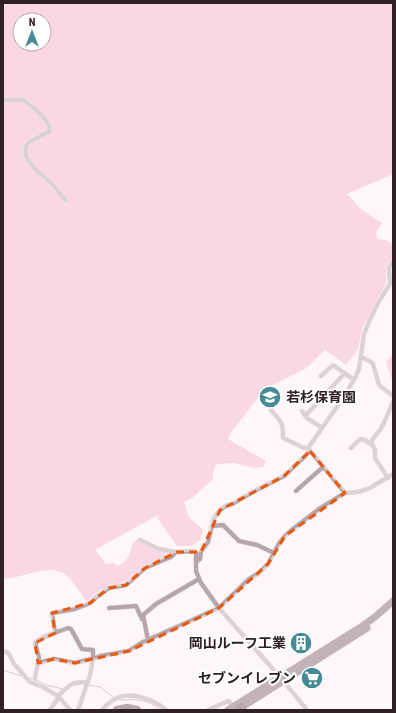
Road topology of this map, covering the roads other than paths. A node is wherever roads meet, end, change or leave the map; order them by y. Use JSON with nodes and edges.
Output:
{"nodes":[{"id":1,"x":3,"y":100,"type":"edge"},
{"id":2,"x":65,"y":200,"type":"dead end"},
{"id":3,"x":393,"y":261,"type":"edge"},
{"id":4,"x":361,"y":357,"type":"junction"},
{"id":5,"x":346,"y":374,"type":"junction"},
{"id":6,"x":321,"y":376,"type":"dead end"},
{"id":7,"x":354,"y":380,"type":"junction"},
{"id":8,"x":393,"y":396,"type":"edge"},
{"id":9,"x":393,"y":402,"type":"edge"},
{"id":10,"x":271,"y":410,"type":"dead end"},
{"id":11,"x":302,"y":411,"type":"dead end"},
{"id":12,"x":306,"y":415,"type":"junction"},
{"id":13,"x":322,"y":428,"type":"junction"},
{"id":14,"x":373,"y":446,"type":"junction"},
{"id":15,"x":351,"y":448,"type":"dead end"},
{"id":16,"x":309,"y":450,"type":"junction"},
{"id":17,"x":323,"y":467,"type":"junction"},
{"id":18,"x":393,"y":474,"type":"edge"},
{"id":19,"x":388,"y":478,"type":"junction"},
{"id":20,"x":296,"y":491,"type":"dead end"},
{"id":21,"x":345,"y":493,"type":"junction"},
{"id":22,"x":212,"y":526,"type":"junction"},
{"id":23,"x":140,"y":540,"type":"dead end"},
{"id":24,"x":177,"y":552,"type":"junction"},
{"id":25,"x":274,"y":553,"type":"junction"},
{"id":26,"x":196,"y":562,"type":"junction"},
{"id":27,"x":199,"y":579,"type":"junction"},
{"id":28,"x":393,"y":602,"type":"edge"},
{"id":29,"x":109,"y":608,"type":"dead end"},
{"id":30,"x":219,"y":608,"type":"junction"},
{"id":31,"x":393,"y":608,"type":"edge"},
{"id":32,"x":143,"y":619,"type":"junction"},
{"id":33,"x":375,"y":620,"type":"junction"},
{"id":34,"x":56,"y":633,"type":"junction"},
{"id":35,"x":148,"y":640,"type":"junction"},
{"id":36,"x":3,"y":651,"type":"edge"},
{"id":37,"x":93,"y":659,"type":"junction"},
{"id":38,"x":38,"y":663,"type":"junction"},
{"id":39,"x":35,"y":678,"type":"dead end"},
{"id":40,"x":282,"y":679,"type":"junction"},
{"id":41,"x":88,"y":682,"type":"junction"},
{"id":42,"x":59,"y":696,"type":"junction"},
{"id":43,"x":240,"y":708,"type":"edge"},
{"id":44,"x":50,"y":710,"type":"edge"},
{"id":45,"x":70,"y":710,"type":"edge"},
{"id":46,"x":78,"y":710,"type":"edge"},
{"id":47,"x":102,"y":710,"type":"edge"},
{"id":48,"x":118,"y":710,"type":"edge"},
{"id":49,"x":137,"y":710,"type":"edge"},
{"id":50,"x":166,"y":710,"type":"edge"},
{"id":51,"x":208,"y":710,"type":"edge"},
{"id":52,"x":307,"y":710,"type":"edge"}],
"edges":[{"from":1,"to":2,"type":"street"},
{"from":3,"to":4,"type":"street"},
{"from":4,"to":7,"type":"street"},
{"from":4,"to":8,"type":"street"},
{"from":5,"to":6,"type":"street"},
{"from":5,"to":7,"type":"street"},
{"from":5,"to":12,"type":"street"},
{"from":7,"to":13,"type":"street"},
{"from":9,"to":14,"type":"street"},
{"from":10,"to":16,"type":"street"},
{"from":11,"to":12,"type":"street"},
{"from":12,"to":13,"type":"street"},
{"from":13,"to":16,"type":"street"},
{"from":14,"to":15,"type":"street"},
{"from":14,"to":19,"type":"street"},
{"from":16,"to":17,"type":"street"},
{"from":16,"to":22,"type":"street"},
{"from":17,"to":20,"type":"street"},
{"from":17,"to":21,"type":"street"},
{"from":18,"to":19,"type":"street"},
{"from":19,"to":21,"type":"street"},
{"from":21,"to":25,"type":"street"},
{"from":22,"to":25,"type":"street"},
{"from":22,"to":26,"type":"street"},
{"from":23,"to":24,"type":"street"},
{"from":24,"to":26,"type":"street"},
{"from":24,"to":34,"type":"street"},
{"from":25,"to":30,"type":"street"},
{"from":26,"to":27,"type":"street"},
{"from":27,"to":30,"type":"street"},
{"from":27,"to":32,"type":"street"},
{"from":28,"to":33,"type":"main road"},
{"from":29,"to":32,"type":"street"},
{"from":30,"to":35,"type":"street"},
{"from":30,"to":40,"type":"street"},
{"from":31,"to":33,"type":"main road"},
{"from":32,"to":35,"type":"street"},
{"from":33,"to":40,"type":"main road"},
{"from":34,"to":37,"type":"street"},
{"from":34,"to":38,"type":"street"},
{"from":35,"to":37,"type":"street"},
{"from":36,"to":42,"type":"street"},
{"from":37,"to":38,"type":"street"},
{"from":37,"to":41,"type":"street"},
{"from":38,"to":39,"type":"street"},
{"from":40,"to":43,"type":"main road"},
{"from":40,"to":43,"type":"main road"},
{"from":40,"to":52,"type":"street"},
{"from":41,"to":42,"type":"street"},
{"from":41,"to":46,"type":"street"},
{"from":42,"to":44,"type":"street"},
{"from":42,"to":45,"type":"street"},
{"from":43,"to":51,"type":"street"},
{"from":47,"to":50,"type":"street"},
{"from":48,"to":49,"type":"highway"}]}
